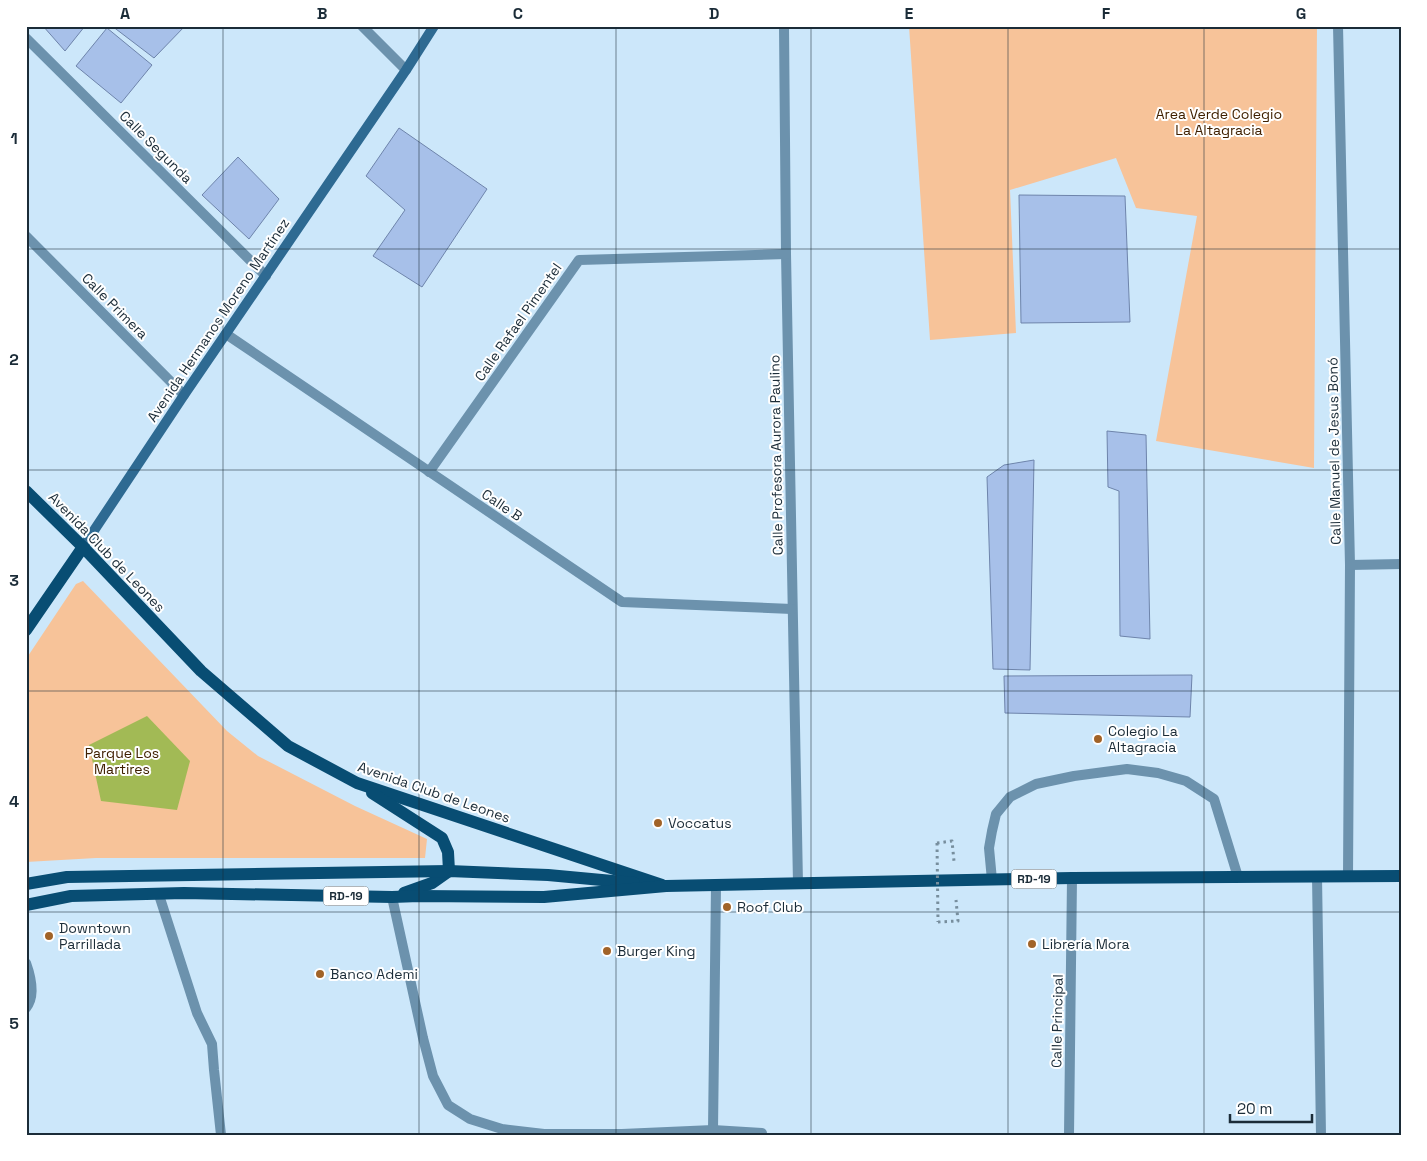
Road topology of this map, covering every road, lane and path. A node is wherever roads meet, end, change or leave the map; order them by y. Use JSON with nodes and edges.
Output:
{"nodes":[{"id":1,"x":362,"y":26,"type":"edge"},
{"id":2,"x":434,"y":26,"type":"edge"},
{"id":3,"x":784,"y":26,"type":"edge"},
{"id":4,"x":1338,"y":26,"type":"edge"},
{"id":5,"x":26,"y":38,"type":"edge"},
{"id":6,"x":406,"y":70,"type":"junction"},
{"id":7,"x":26,"y":236,"type":"edge"},
{"id":8,"x":786,"y":254,"type":"junction"},
{"id":9,"x":266,"y":276,"type":"junction"},
{"id":10,"x":226,"y":334,"type":"junction"},
{"id":11,"x":184,"y":395,"type":"junction"},
{"id":12,"x":429,"y":472,"type":"junction"},
{"id":13,"x":26,"y":490,"type":"edge"},
{"id":14,"x":83,"y":548,"type":"junction"},
{"id":15,"x":1401,"y":564,"type":"edge"},
{"id":16,"x":1350,"y":565,"type":"junction"},
{"id":17,"x":792,"y":609,"type":"junction"},
{"id":18,"x":26,"y":630,"type":"edge"},
{"id":19,"x":356,"y":783,"type":"junction"},
{"id":20,"x":952,"y":840,"type":"dead end"},
{"id":21,"x":448,"y":871,"type":"junction"},
{"id":22,"x":1238,"y":876,"type":"junction"},
{"id":23,"x":1317,"y":876,"type":"junction"},
{"id":24,"x":1348,"y":876,"type":"junction"},
{"id":25,"x":1401,"y":876,"type":"edge"},
{"id":26,"x":1072,"y":878,"type":"junction"},
{"id":27,"x":992,"y":880,"type":"junction"},
{"id":28,"x":26,"y":884,"type":"edge"},
{"id":29,"x":798,"y":884,"type":"junction"},
{"id":30,"x":666,"y":886,"type":"junction"},
{"id":31,"x":716,"y":886,"type":"junction"},
{"id":32,"x":159,"y":895,"type":"junction"},
{"id":33,"x":392,"y":897,"type":"junction"},
{"id":34,"x":26,"y":905,"type":"edge"},
{"id":35,"x":958,"y":921,"type":"dead end"},
{"id":36,"x":26,"y":963,"type":"edge"},
{"id":37,"x":26,"y":1008,"type":"edge"},
{"id":38,"x":713,"y":1130,"type":"junction"},
{"id":39,"x":762,"y":1133,"type":"dead end"},
{"id":40,"x":221,"y":1135,"type":"edge"},
{"id":41,"x":1069,"y":1135,"type":"edge"},
{"id":42,"x":1321,"y":1135,"type":"edge"}],
"edges":[{"from":1,"to":6,"type":"street"},
{"from":2,"to":6,"type":"street","name":"Avenida Hermanos Moreno Martínez"},
{"from":3,"to":8,"type":"street","name":"Calle Profesora Aurora Paulino"},
{"from":4,"to":16,"type":"street","name":"Calle Manuel de Jesus Bonó"},
{"from":5,"to":9,"type":"street","name":"Calle Segunda"},
{"from":6,"to":9,"type":"street","name":"Avenida Hermanos Moreno Martínez"},
{"from":7,"to":11,"type":"street","name":"Calle Primera"},
{"from":8,"to":12,"type":"street","name":"Calle Rafael Pimentel"},
{"from":8,"to":17,"type":"street","name":"Calle Profesora Aurora Paulino"},
{"from":9,"to":10,"type":"street","name":"Avenida Hermanos Moreno Martínez"},
{"from":10,"to":11,"type":"street","name":"Avenida Hermanos Moreno Martínez"},
{"from":10,"to":12,"type":"street","name":"Calle B"},
{"from":11,"to":14,"type":"street","name":"Avenida Hermanos Moreno Martínez"},
{"from":12,"to":17,"type":"street","name":"Calle B"},
{"from":13,"to":14,"type":"main road","name":"Avenida Club de Leones"},
{"from":14,"to":18,"type":"main road","name":"Avenida Hermanos Moreno Martínez"},
{"from":14,"to":19,"type":"main road","name":"Avenida Club de Leones"},
{"from":15,"to":16,"type":"street"},
{"from":16,"to":24,"type":"street","name":"Calle Manuel de Jesus Bonó"},
{"from":17,"to":29,"type":"street","name":"Calle Profesora Aurora Paulino"},
{"from":19,"to":21,"type":"main road"},
{"from":19,"to":30,"type":"main road","name":"Avenida Club de Leones"},
{"from":20,"to":35,"type":"path","bridge":true},
{"from":21,"to":28,"type":"main road","number":"RD-19"},
{"from":21,"to":30,"type":"main road","number":"RD-19"},
{"from":21,"to":33,"type":"main road"},
{"from":22,"to":23,"type":"main road","number":"RD-19"},
{"from":22,"to":26,"type":"main road","number":"RD-19"},
{"from":22,"to":27,"type":"street"},
{"from":23,"to":24,"type":"main road","number":"RD-19"},
{"from":23,"to":42,"type":"street"},
{"from":24,"to":25,"type":"main road","number":"RD-19"},
{"from":26,"to":27,"type":"main road","number":"RD-19"},
{"from":26,"to":41,"type":"street","name":"Calle Principal"},
{"from":27,"to":29,"type":"main road","number":"RD-19"},
{"from":29,"to":31,"type":"main road","number":"RD-19"},
{"from":30,"to":31,"type":"main road","number":"RD-19"},
{"from":30,"to":33,"type":"main road","number":"RD-19"},
{"from":31,"to":38,"type":"street"},
{"from":32,"to":33,"type":"main road","number":"RD-19"},
{"from":32,"to":34,"type":"main road","number":"RD-19"},
{"from":32,"to":40,"type":"street"},
{"from":33,"to":38,"type":"street"},
{"from":36,"to":37,"type":"street"},
{"from":38,"to":39,"type":"street"}]}
